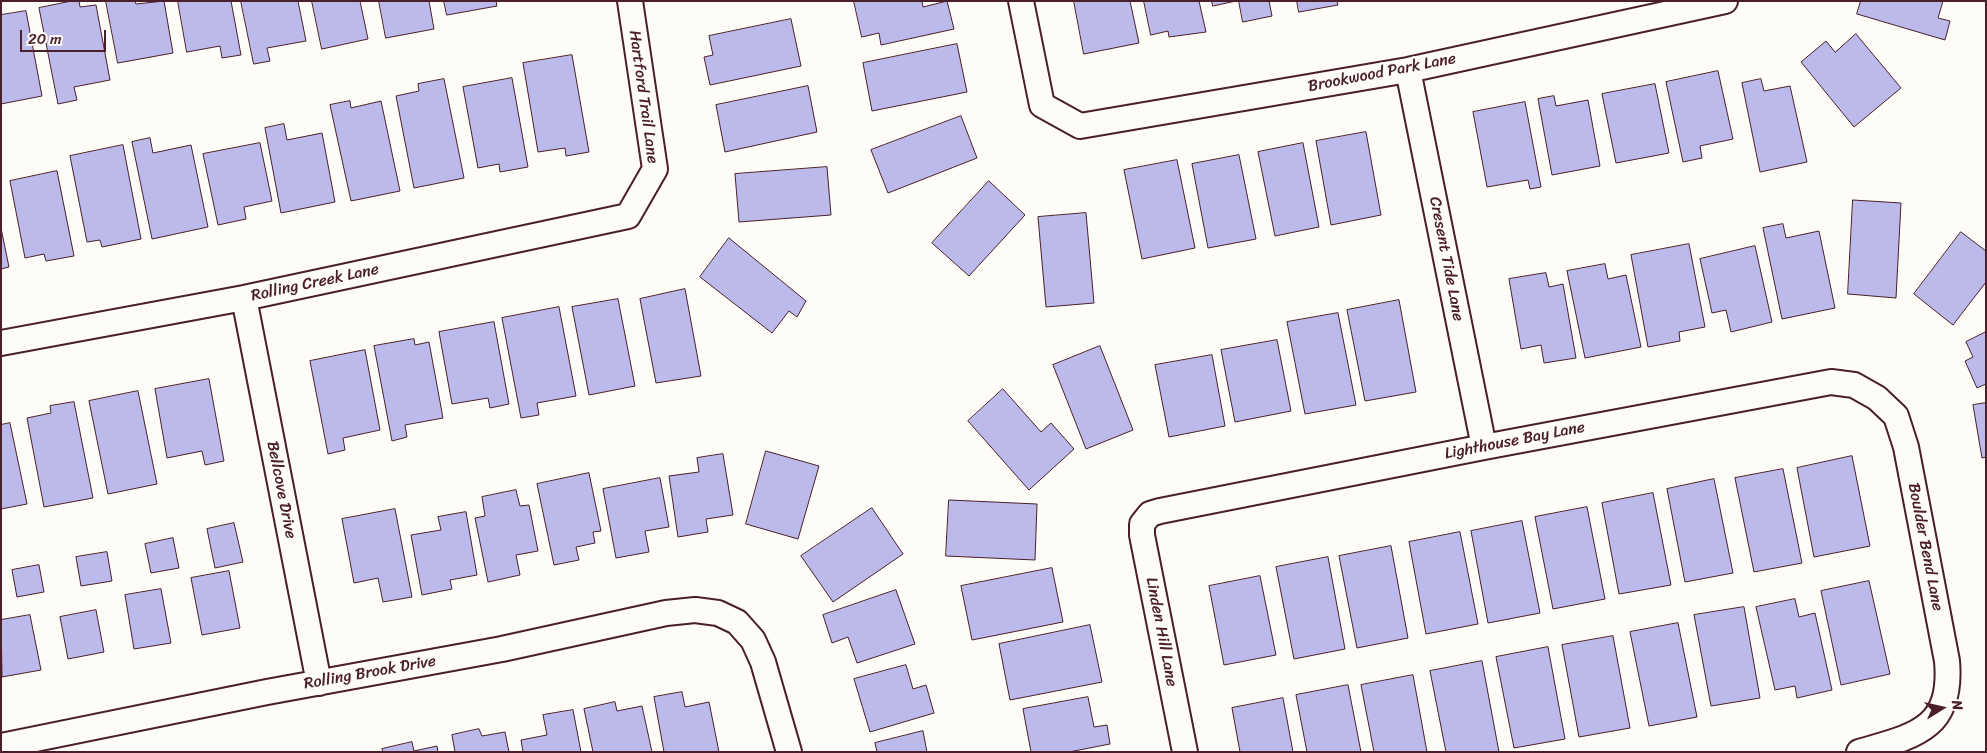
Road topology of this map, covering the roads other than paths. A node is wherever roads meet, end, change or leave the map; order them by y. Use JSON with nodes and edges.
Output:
{"nodes":[{"id":1,"x":630,"y":1,"type":"edge"},
{"id":2,"x":1021,"y":1,"type":"edge"},
{"id":3,"x":1726,"y":1,"type":"edge"},
{"id":4,"x":1408,"y":70,"type":"junction"},
{"id":5,"x":628,"y":216,"type":"joint"},
{"id":6,"x":244,"y":298,"type":"junction"},
{"id":7,"x":1,"y":343,"type":"edge"},
{"id":8,"x":1877,"y":398,"type":"joint"},
{"id":9,"x":1484,"y":447,"type":"junction"},
{"id":10,"x":1150,"y":514,"type":"joint"},
{"id":11,"x":319,"y":683,"type":"junction"},
{"id":12,"x":1,"y":746,"type":"edge"},
{"id":13,"x":789,"y":752,"type":"edge"},
{"id":14,"x":1185,"y":752,"type":"edge"},
{"id":15,"x":1859,"y":752,"type":"edge"}],
"edges":[{"from":1,"to":5,"type":"street","name":"Hartford Trail Lane"},
{"from":2,"to":4,"type":"street","name":"Brookwood Park Lane"},
{"from":3,"to":4,"type":"street","name":"Brookwood Park Lane"},
{"from":4,"to":9,"type":"street","name":"Cresent Tide Lane"},
{"from":5,"to":6,"type":"street","name":"Rolling Creek Lane"},
{"from":6,"to":7,"type":"street","name":"Rolling Creek Lane"},
{"from":6,"to":11,"type":"street","name":"Bellcove Drive"},
{"from":8,"to":9,"type":"street","name":"Lighthouse Bay Lane"},
{"from":8,"to":15,"type":"street","name":"Boulder Bend Lane"},
{"from":9,"to":10,"type":"street","name":"Lighthouse Bay Lane"},
{"from":10,"to":14,"type":"street","name":"Linden Hill Lane"},
{"from":11,"to":12,"type":"street","name":"Rolling Brook Drive"},
{"from":11,"to":13,"type":"street","name":"Rolling Brook Drive"}]}
